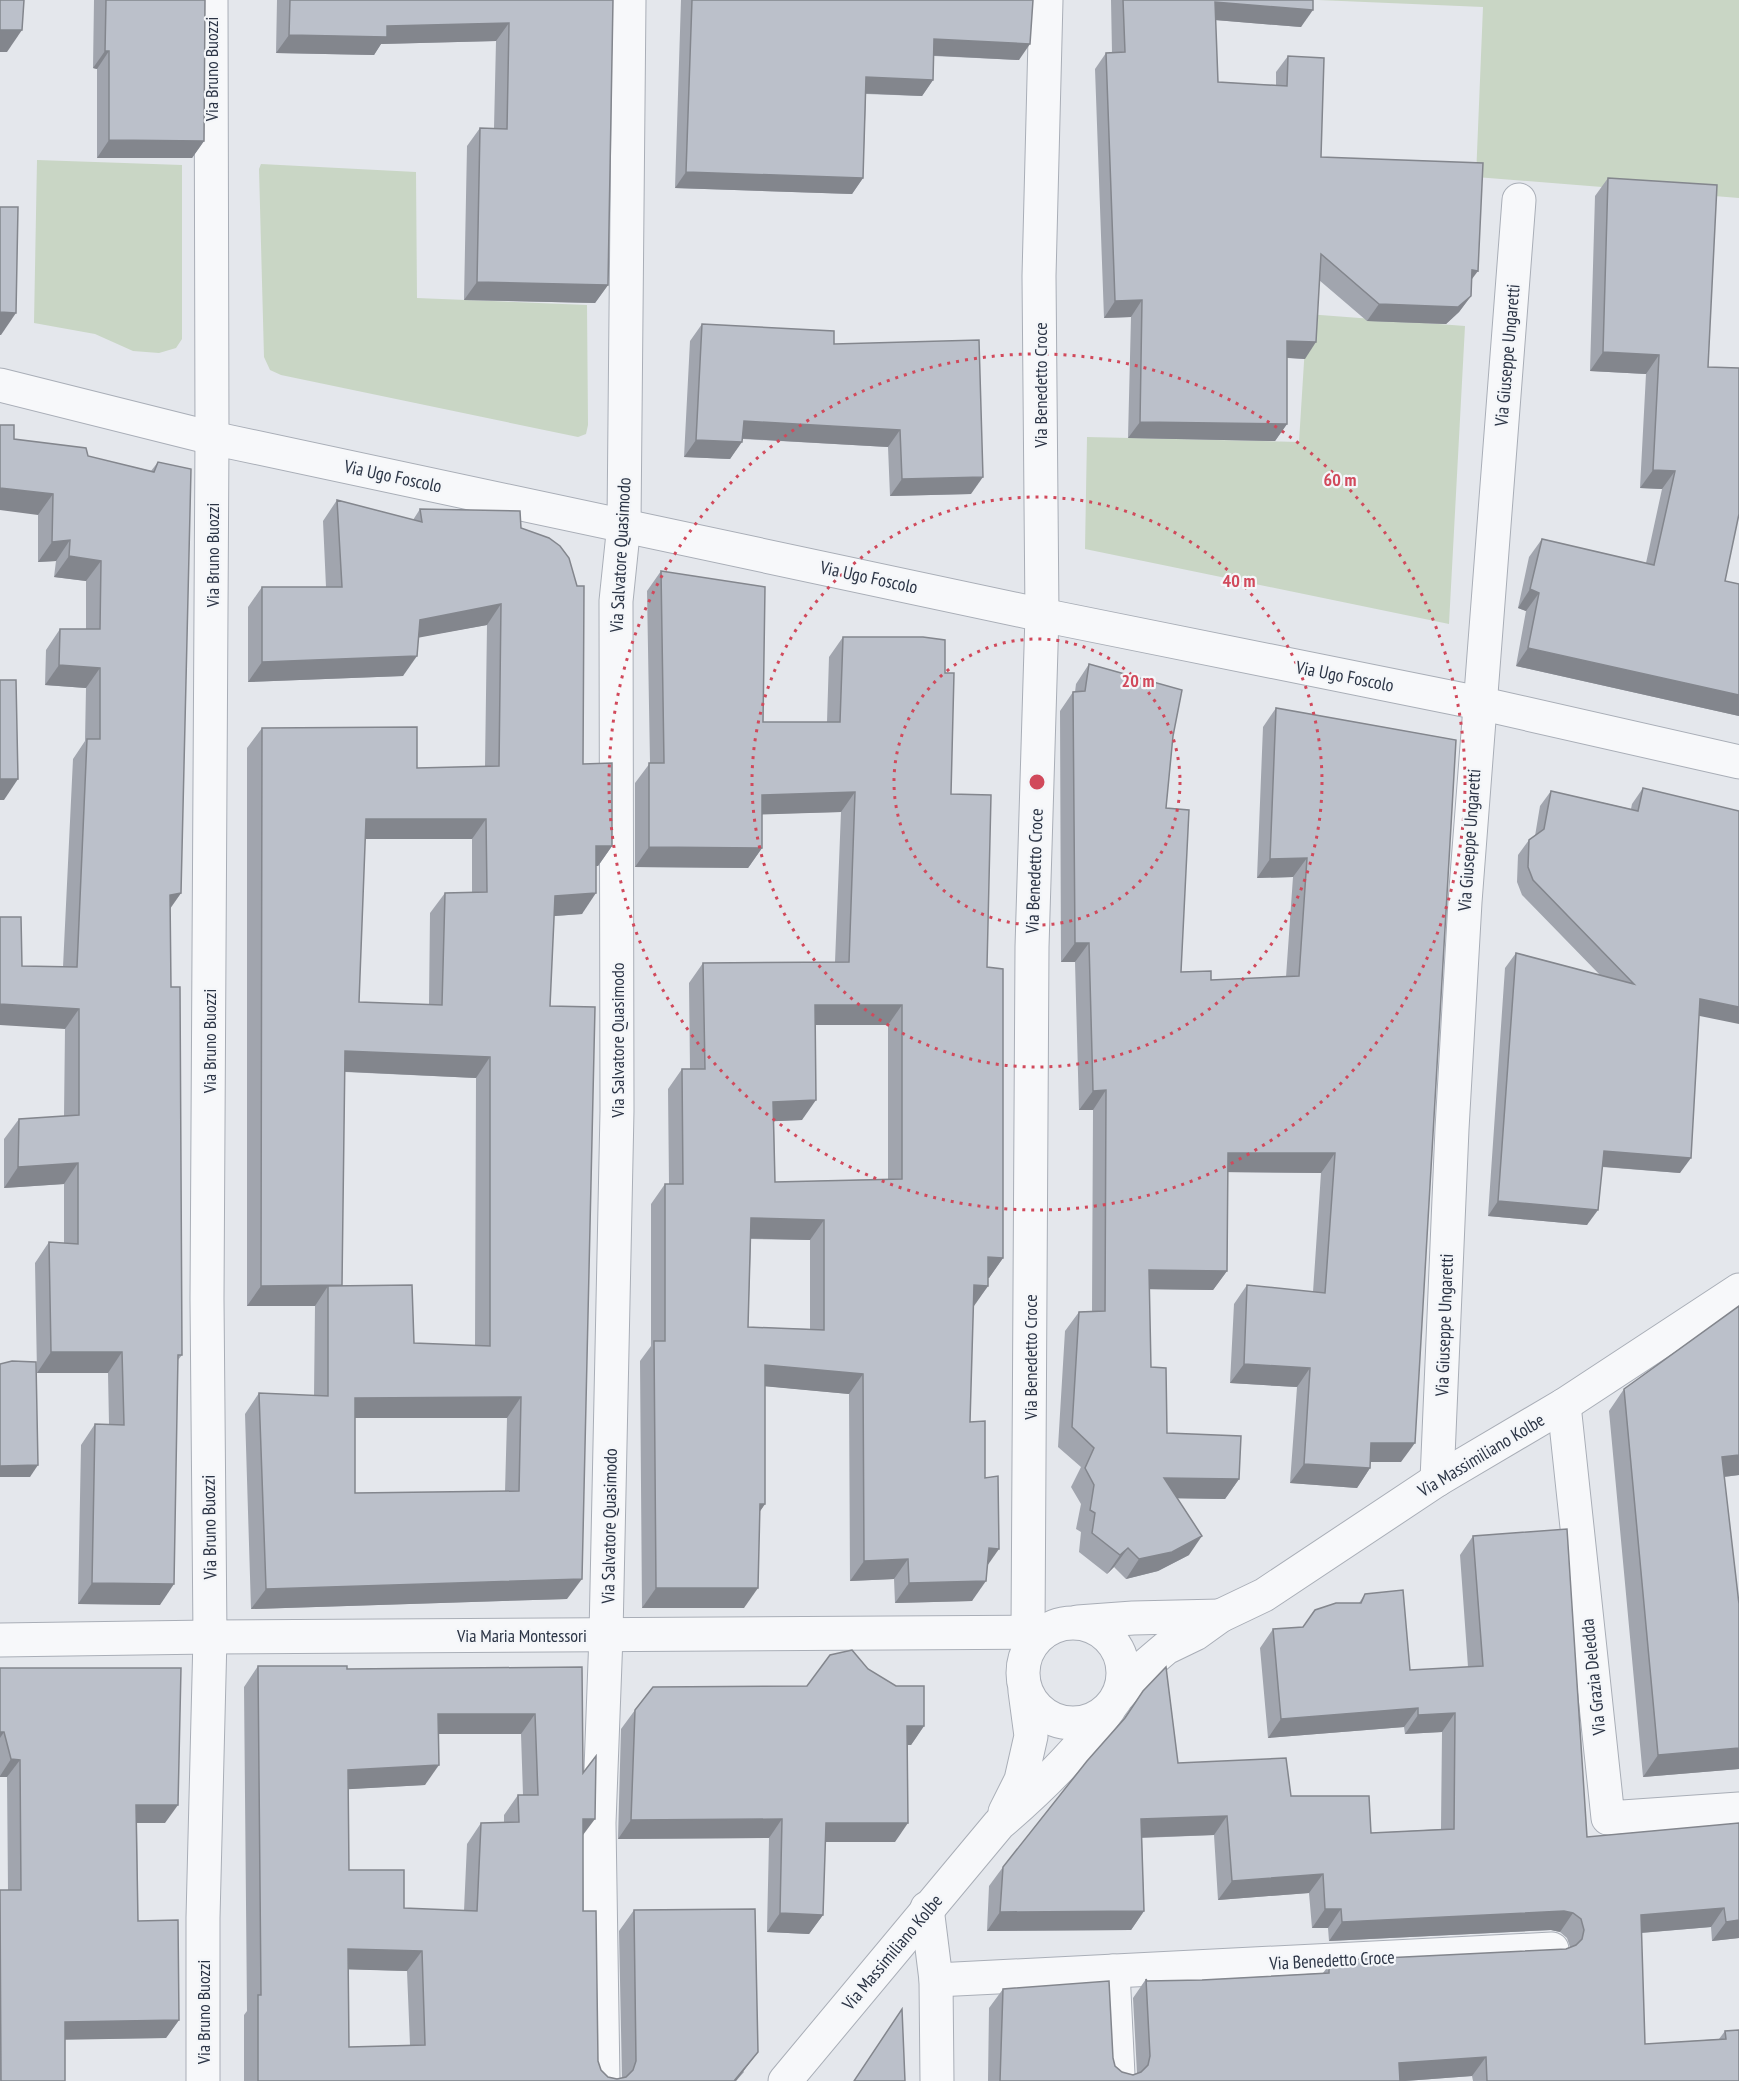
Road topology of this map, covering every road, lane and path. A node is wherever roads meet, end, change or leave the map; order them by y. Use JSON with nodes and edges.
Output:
{"nodes":[{"id":1,"x":211,"y":0,"type":"edge"},
{"id":2,"x":629,"y":0,"type":"edge"},
{"id":3,"x":1046,"y":0,"type":"edge"},
{"id":4,"x":1519,"y":200,"type":"dead end"},
{"id":5,"x":0,"y":385,"type":"edge"},
{"id":6,"x":212,"y":438,"type":"junction"},
{"id":7,"x":624,"y":524,"type":"junction"},
{"id":8,"x":1042,"y":615,"type":"junction"},
{"id":9,"x":1479,"y":703,"type":"junction"},
{"id":10,"x":1739,"y":762,"type":"edge"},
{"id":11,"x":1739,"y":1290,"type":"edge"},
{"id":12,"x":1564,"y":1405,"type":"junction"},
{"id":13,"x":1437,"y":1480,"type":"junction"},
{"id":14,"x":1029,"y":1562,"type":"junction"},
{"id":15,"x":1220,"y":1616,"type":"junction"},
{"id":16,"x":1074,"y":1622,"type":"junction"},
{"id":17,"x":1036,"y":1632,"type":"junction"},
{"id":18,"x":606,"y":1635,"type":"junction"},
{"id":19,"x":210,"y":1637,"type":"junction"},
{"id":20,"x":0,"y":1641,"type":"edge"},
{"id":21,"x":1025,"y":1691,"type":"junction"},
{"id":22,"x":1114,"y":1702,"type":"junction"},
{"id":23,"x":1739,"y":1809,"type":"edge"},
{"id":24,"x":999,"y":1824,"type":"junction"},
{"id":25,"x":927,"y":1908,"type":"junction"},
{"id":26,"x":1552,"y":1949,"type":"edge"},
{"id":27,"x":1113,"y":1971,"type":"junction"},
{"id":28,"x":936,"y":1980,"type":"junction"},
{"id":29,"x":1118,"y":2075,"type":"edge"},
{"id":30,"x":203,"y":2081,"type":"edge"},
{"id":31,"x":603,"y":2081,"type":"edge"},
{"id":32,"x":785,"y":2081,"type":"edge"},
{"id":33,"x":937,"y":2081,"type":"edge"}],
"edges":[{"from":1,"to":6,"type":"street","name":"Via Bruno Buozzi"},
{"from":2,"to":7,"type":"street","name":"Via Salvatore Quasimodo"},
{"from":3,"to":8,"type":"street","name":"Via Benedetto Croce"},
{"from":4,"to":9,"type":"street","name":"Via Giuseppe Ungaretti"},
{"from":5,"to":6,"type":"street","name":"Via Ugo Foscolo"},
{"from":6,"to":7,"type":"street","name":"Via Ugo Foscolo"},
{"from":6,"to":19,"type":"street","name":"Via Bruno Buozzi"},
{"from":7,"to":8,"type":"street","name":"Via Ugo Foscolo"},
{"from":7,"to":18,"type":"street","name":"Via Salvatore Quasimodo"},
{"from":8,"to":9,"type":"street","name":"Via Ugo Foscolo"},
{"from":8,"to":14,"type":"street","name":"Via Benedetto Croce"},
{"from":9,"to":10,"type":"street","name":"Via Ugo Foscolo"},
{"from":9,"to":13,"type":"street","name":"Via Giuseppe Ungaretti"},
{"from":11,"to":12,"type":"street","name":"Via Massimiliano Kolbe"},
{"from":12,"to":13,"type":"street","name":"Via Massimiliano Kolbe"},
{"from":12,"to":23,"type":"street","name":"Via Grazia Deledda"},
{"from":13,"to":15,"type":"street","name":"Via Massimiliano Kolbe"},
{"from":14,"to":16,"type":"street","name":"Via Benedetto Croce"},
{"from":14,"to":17,"type":"street","name":"Via Benedetto Croce"},
{"from":15,"to":16,"type":"street","name":"Via Massimiliano Kolbe"},
{"from":15,"to":22,"type":"street","name":"Via Massimiliano Kolbe"},
{"from":16,"to":17,"type":"street","name":"Via Massimiliano Kolbe"},
{"from":16,"to":22,"type":"street","name":"Via Massimiliano Kolbe"},
{"from":17,"to":18,"type":"street","name":"Via Maria Montessori"},
{"from":17,"to":21,"type":"street","name":"Via Massimiliano Kolbe"},
{"from":18,"to":19,"type":"street","name":"Via Maria Montessori"},
{"from":18,"to":31,"type":"street","name":"Via Salvatore Quasimodo"},
{"from":19,"to":20,"type":"street","name":"Via Maria Montessori"},
{"from":19,"to":30,"type":"street","name":"Via Bruno Buozzi"},
{"from":21,"to":22,"type":"street","name":"Via Massimiliano Kolbe"},
{"from":21,"to":24,"type":"street","name":"Via Massimiliano Kolbe"},
{"from":22,"to":24,"type":"street","name":"Via Massimiliano Kolbe"},
{"from":24,"to":25,"type":"street","name":"Via Massimiliano Kolbe"},
{"from":25,"to":28,"type":"street"},
{"from":25,"to":32,"type":"street","name":"Via Massimiliano Kolbe"},
{"from":26,"to":27,"type":"street","name":"Via Benedetto Croce"},
{"from":27,"to":28,"type":"street","name":"Via Benedetto Croce"},
{"from":27,"to":29,"type":"street"},
{"from":28,"to":33,"type":"street"}]}
